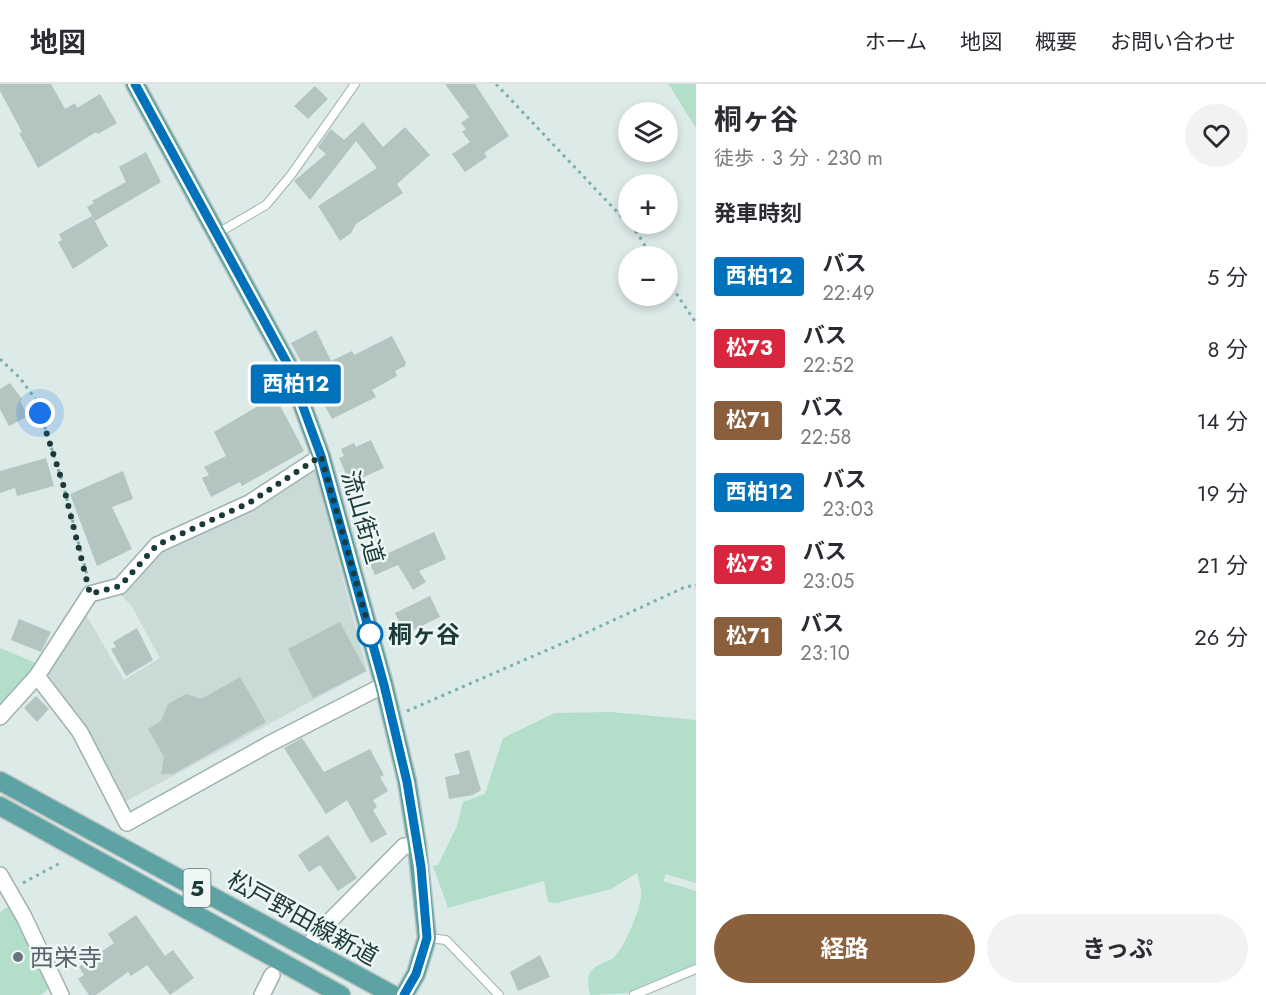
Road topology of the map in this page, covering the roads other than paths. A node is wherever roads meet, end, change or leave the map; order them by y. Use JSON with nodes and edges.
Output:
{"nodes":[{"id":1,"x":135,"y":84,"type":"edge"},
{"id":2,"x":355,"y":84,"type":"edge"},
{"id":3,"x":218,"y":233,"type":"junction"},
{"id":4,"x":321,"y":456,"type":"junction"},
{"id":5,"x":37,"y":676,"type":"junction"},
{"id":6,"x":384,"y":685,"type":"junction"},
{"id":7,"x":0,"y":717,"type":"edge"},
{"id":8,"x":0,"y":781,"type":"edge"},
{"id":9,"x":0,"y":806,"type":"edge"},
{"id":10,"x":417,"y":845,"type":"junction"},
{"id":11,"x":0,"y":875,"type":"edge"},
{"id":12,"x":314,"y":937,"type":"dead end"},
{"id":13,"x":427,"y":938,"type":"junction"},
{"id":14,"x":696,"y":969,"type":"edge"},
{"id":15,"x":272,"y":975,"type":"dead end"},
{"id":16,"x":61,"y":995,"type":"edge"},
{"id":17,"x":262,"y":995,"type":"edge"},
{"id":18,"x":341,"y":995,"type":"edge"},
{"id":19,"x":393,"y":995,"type":"edge"},
{"id":20,"x":404,"y":995,"type":"edge"},
{"id":21,"x":499,"y":995,"type":"edge"},
{"id":22,"x":634,"y":995,"type":"edge"}],
"edges":[{"from":1,"to":3,"type":"main road","name":"流山街道"},
{"from":2,"to":3,"type":"lane"},
{"from":3,"to":4,"type":"main road","name":"流山街道"},
{"from":4,"to":5,"type":"street"},
{"from":4,"to":6,"type":"main road","name":"流山街道"},
{"from":5,"to":6,"type":"street"},
{"from":5,"to":7,"type":"street"},
{"from":6,"to":10,"type":"main road","name":"流山街道"},
{"from":8,"to":19,"type":"main road","name":"松戸野田線新道","number":"5"},
{"from":9,"to":18,"type":"main road","name":"松戸野田線新道","number":"5"},
{"from":10,"to":12,"type":"street"},
{"from":10,"to":13,"type":"main road","name":"流山街道"},
{"from":11,"to":16,"type":"street"},
{"from":13,"to":20,"type":"main road","name":"流山街道"},
{"from":13,"to":21,"type":"lane"},
{"from":14,"to":22,"type":"lane"},
{"from":15,"to":17,"type":"street"}]}
